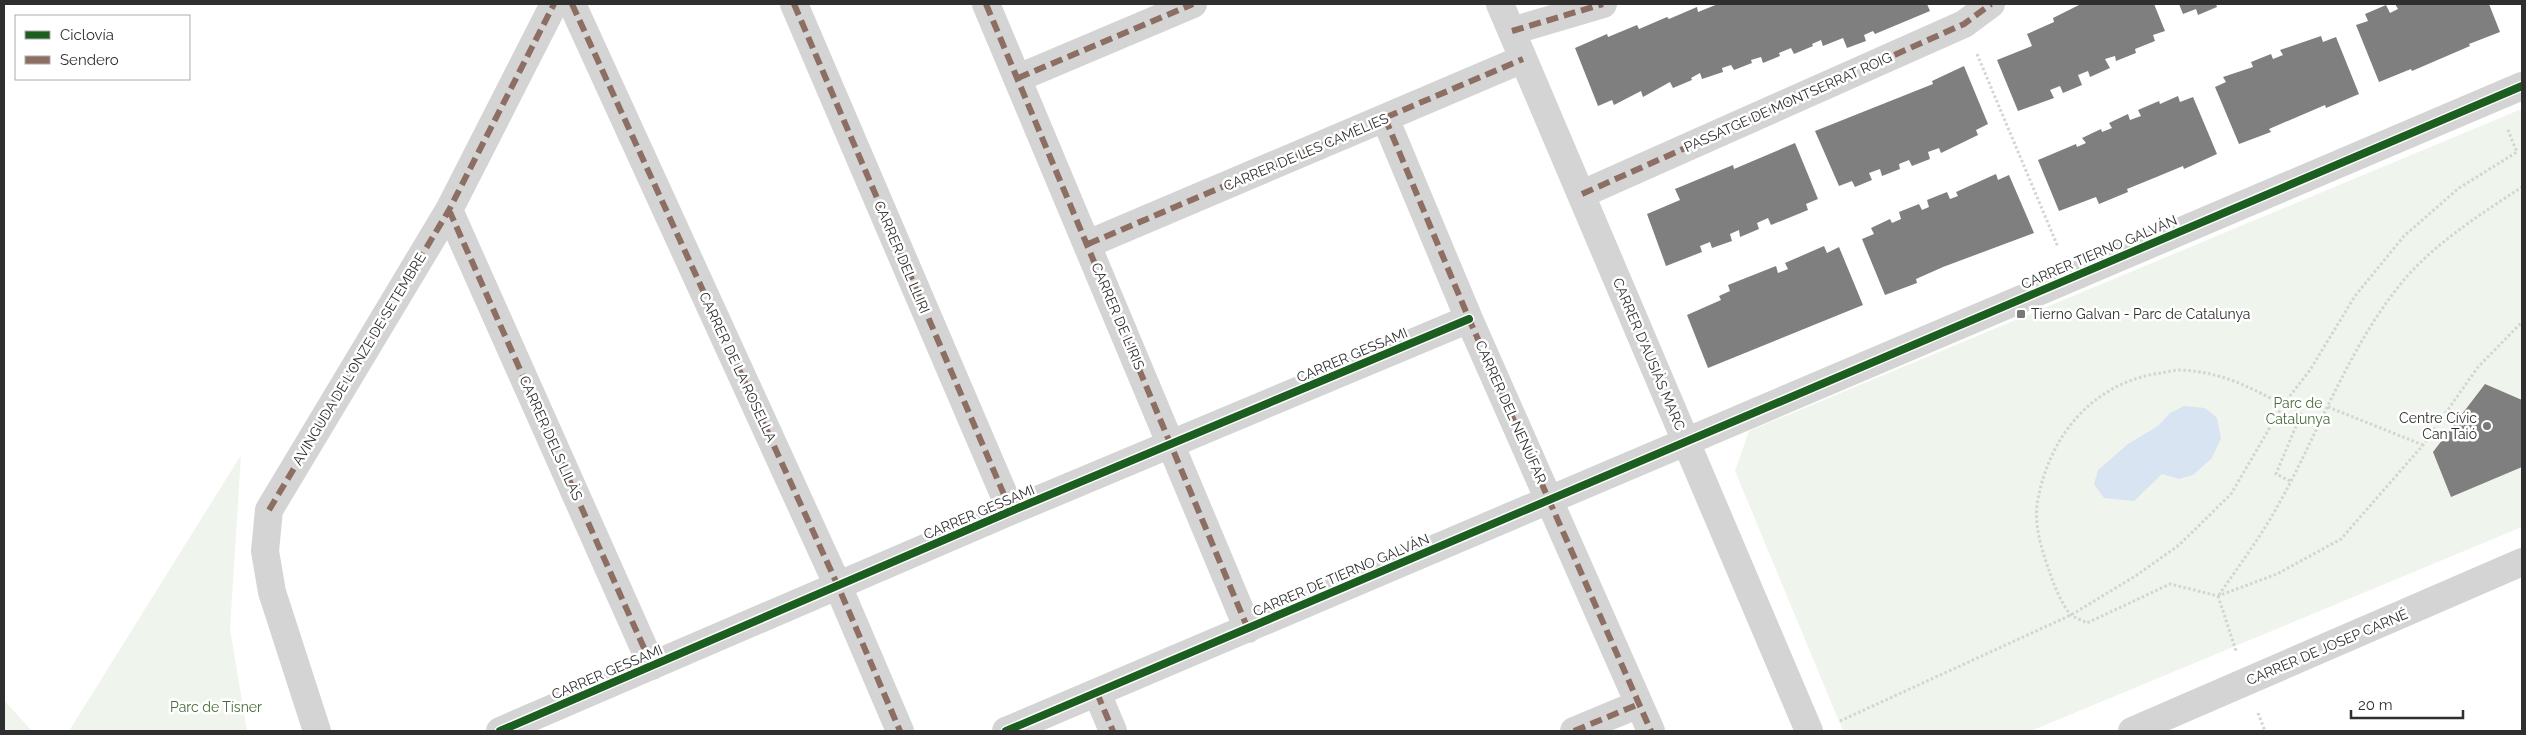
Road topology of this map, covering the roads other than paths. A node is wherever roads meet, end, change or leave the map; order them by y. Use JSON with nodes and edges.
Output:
{"nodes":[{"id":1,"x":554,"y":4,"type":"edge"},
{"id":2,"x":572,"y":4,"type":"edge"},
{"id":3,"x":794,"y":4,"type":"edge"},
{"id":4,"x":986,"y":4,"type":"edge"},
{"id":5,"x":1193,"y":4,"type":"edge"},
{"id":6,"x":1500,"y":4,"type":"edge"},
{"id":7,"x":1603,"y":4,"type":"edge"},
{"id":8,"x":1991,"y":4,"type":"edge"},
{"id":9,"x":1512,"y":31,"type":"junction"},
{"id":10,"x":1523,"y":59,"type":"junction"},
{"id":11,"x":1018,"y":78,"type":"junction"},
{"id":12,"x":2522,"y":86,"type":"edge"},
{"id":13,"x":1385,"y":118,"type":"junction"},
{"id":14,"x":1582,"y":194,"type":"junction"},
{"id":15,"x":449,"y":210,"type":"junction"},
{"id":16,"x":1088,"y":244,"type":"junction"},
{"id":17,"x":1469,"y":319,"type":"junction"},
{"id":18,"x":1686,"y":441,"type":"junction"},
{"id":19,"x":1171,"y":444,"type":"junction"},
{"id":20,"x":1550,"y":500,"type":"junction"},
{"id":21,"x":1011,"y":511,"type":"junction"},
{"id":22,"x":2522,"y":562,"type":"edge"},
{"id":23,"x":838,"y":586,"type":"junction"},
{"id":24,"x":1248,"y":629,"type":"junction"},
{"id":25,"x":652,"y":666,"type":"junction"},
{"id":26,"x":1097,"y":693,"type":"junction"},
{"id":27,"x":1639,"y":704,"type":"junction"},
{"id":28,"x":317,"y":731,"type":"edge"},
{"id":29,"x":500,"y":731,"type":"edge"},
{"id":30,"x":900,"y":731,"type":"edge"},
{"id":31,"x":1006,"y":731,"type":"edge"},
{"id":32,"x":1113,"y":731,"type":"edge"},
{"id":33,"x":1574,"y":731,"type":"edge"},
{"id":34,"x":1651,"y":731,"type":"edge"},
{"id":35,"x":1809,"y":731,"type":"edge"},
{"id":36,"x":2132,"y":731,"type":"edge"}],
"edges":[{"from":1,"to":15,"type":"street","name":"AVINGUDA DE L'ONZE DE SETEMBRE"},
{"from":2,"to":23,"type":"street","name":"CARRER DE LA ROSELLA"},
{"from":3,"to":21,"type":"street","name":"CARRER DEL LLIRI"},
{"from":4,"to":11,"type":"street","name":"CARRER DE L'IRIS"},
{"from":5,"to":11,"type":"street"},
{"from":6,"to":9,"type":"street","name":"CARRER D'AUSIÀS MARC"},
{"from":7,"to":9,"type":"street"},
{"from":8,"to":14,"type":"street","name":"PASSATGE DE MONTSERRAT ROIG"},
{"from":9,"to":10,"type":"street","name":"CARRER D'AUSIÀS MARC"},
{"from":10,"to":13,"type":"street","name":"CARRER DE LES CAMÈLIES"},
{"from":10,"to":14,"type":"street","name":"CARRER D'AUSIÀS MARC"},
{"from":11,"to":16,"type":"street","name":"CARRER DE L'IRIS"},
{"from":12,"to":18,"type":"street","name":"CARRER TIERNO GALVÁN"},
{"from":13,"to":16,"type":"street","name":"CARRER DE LES CAMÈLIES"},
{"from":13,"to":17,"type":"street","name":"CARRER DEL NENÚFAR"},
{"from":14,"to":18,"type":"street","name":"CARRER D'AUSIÀS MARC"},
{"from":15,"to":25,"type":"street","name":"CARRER DELS LILÀS"},
{"from":15,"to":28,"type":"street","name":"AVINGUDA DE L'ONZE DE SETEMBRE"},
{"from":16,"to":19,"type":"street","name":"CARRER DE L'IRIS"},
{"from":17,"to":19,"type":"street","name":"CARRER GESSAMI"},
{"from":17,"to":20,"type":"street","name":"CARRER DEL NENÚFAR"},
{"from":18,"to":20,"type":"street","name":"CARRER DE TIERNO GALVÁN"},
{"from":18,"to":35,"type":"street","name":"CARRER D'AUSIÀS MARC"},
{"from":19,"to":21,"type":"street","name":"CARRER GESSAMI"},
{"from":19,"to":24,"type":"street","name":"CARRER DE L'IRIS"},
{"from":20,"to":24,"type":"street","name":"CARRER DE TIERNO GALVÁN"},
{"from":20,"to":27,"type":"street","name":"CARRER DEL NENÚFAR"},
{"from":21,"to":23,"type":"street","name":"CARRER GESSAMI"},
{"from":22,"to":36,"type":"street","name":"CARRER DE JOSEP CARNÉ"},
{"from":23,"to":25,"type":"street","name":"CARRER GESSAMI"},
{"from":23,"to":30,"type":"street","name":"CARRER DE LA ROSELLA"},
{"from":24,"to":26,"type":"street","name":"CARRER DE TIERNO GALVÁN"},
{"from":25,"to":29,"type":"street","name":"CARRER GESSAMI"},
{"from":26,"to":31,"type":"street","name":"CARRER DE TIERNO GALVÁN"},
{"from":26,"to":32,"type":"street"},
{"from":27,"to":33,"type":"street"},
{"from":27,"to":34,"type":"street","name":"CARRER DEL NENÚFAR"}]}
